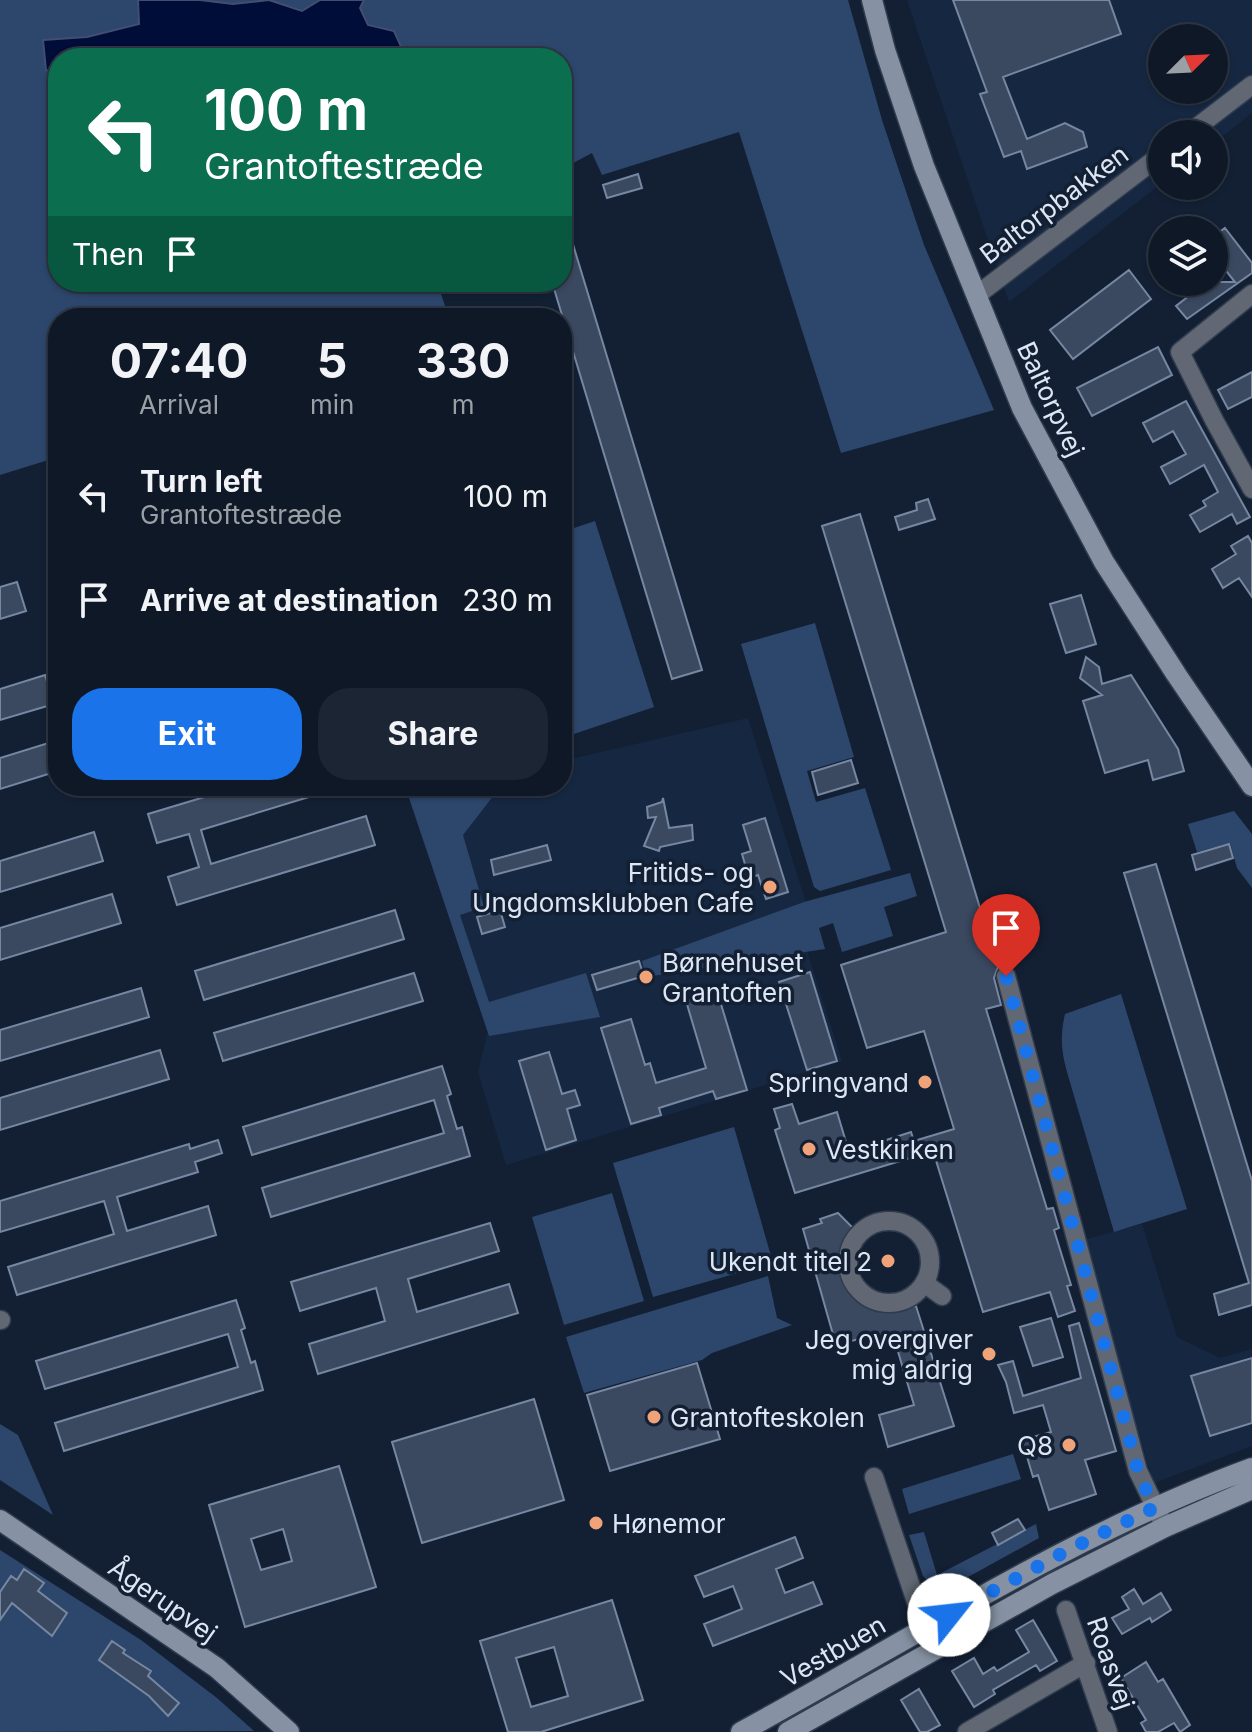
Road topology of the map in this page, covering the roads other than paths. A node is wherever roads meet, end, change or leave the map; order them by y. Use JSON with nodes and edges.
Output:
{"nodes":[{"id":1,"x":872,"y":0,"type":"edge"},
{"id":2,"x":1252,"y":85,"type":"edge"},
{"id":3,"x":1206,"y":120,"type":"edge"},
{"id":4,"x":1148,"y":165,"type":"edge"},
{"id":5,"x":1252,"y":294,"type":"edge"},
{"id":6,"x":977,"y":295,"type":"junction"},
{"id":7,"x":1252,"y":489,"type":"edge"},
{"id":8,"x":1252,"y":786,"type":"edge"},
{"id":9,"x":1006,"y":976,"type":"dead end"},
{"id":10,"x":924,"y":1283,"type":"junction"},
{"id":11,"x":942,"y":1296,"type":"dead end"},
{"id":12,"x":1252,"y":1468,"type":"edge"},
{"id":13,"x":874,"y":1477,"type":"dead end"},
{"id":14,"x":1252,"y":1489,"type":"edge"},
{"id":15,"x":1154,"y":1508,"type":"junction"},
{"id":16,"x":0,"y":1520,"type":"edge"},
{"id":17,"x":1165,"y":1527,"type":"junction"},
{"id":18,"x":1066,"y":1610,"type":"dead end"},
{"id":19,"x":925,"y":1628,"type":"junction"},
{"id":20,"x":935,"y":1649,"type":"junction"},
{"id":21,"x":1086,"y":1663,"type":"junction"},
{"id":22,"x":289,"y":1732,"type":"edge"},
{"id":23,"x":741,"y":1732,"type":"edge"},
{"id":24,"x":788,"y":1732,"type":"edge"},
{"id":25,"x":967,"y":1732,"type":"edge"},
{"id":26,"x":1108,"y":1732,"type":"edge"}],
"edges":[{"from":1,"to":6,"type":"street","name":"Baltorpvej"},
{"from":2,"to":3,"type":"street"},
{"from":4,"to":6,"type":"street","name":"Baltorpbakken"},
{"from":5,"to":7,"type":"street"},
{"from":6,"to":8,"type":"street","name":"Baltorpvej"},
{"from":9,"to":15,"type":"street"},
{"from":10,"to":10,"type":"street"},
{"from":10,"to":11,"type":"street"},
{"from":12,"to":15,"type":"street","name":"Vestbuen"},
{"from":13,"to":19,"type":"street"},
{"from":14,"to":17,"type":"street","name":"Vestbuen"},
{"from":15,"to":17,"type":"street"},
{"from":15,"to":19,"type":"street","name":"Vestbuen"},
{"from":16,"to":22,"type":"street","name":"Ågerupvej"},
{"from":17,"to":20,"type":"street","name":"Vestbuen"},
{"from":18,"to":21,"type":"street","name":"Roasvej"},
{"from":19,"to":20,"type":"street"},
{"from":19,"to":23,"type":"street","name":"Vestbuen"},
{"from":20,"to":24,"type":"street","name":"Vestbuen"},
{"from":21,"to":25,"type":"street"},
{"from":21,"to":26,"type":"street","name":"Roasvej"}]}
